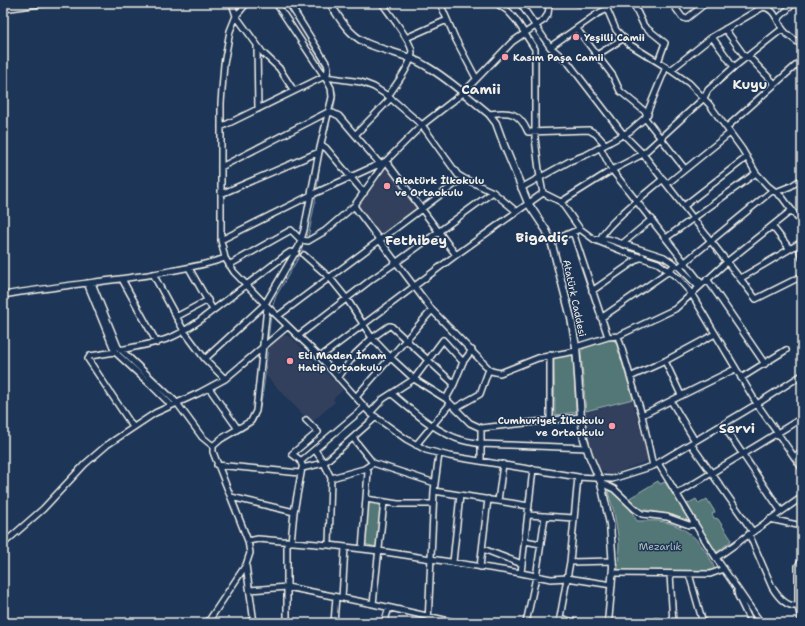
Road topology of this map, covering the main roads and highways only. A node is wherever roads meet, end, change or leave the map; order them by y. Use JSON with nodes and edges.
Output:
{"nodes":[{"id":1,"x":330,"y":3,"type":"edge"},
{"id":2,"x":608,"y":623,"type":"edge"}],
"edges":[{"from":1,"to":2,"type":"main road","name":"Atatürk Caddesi"}]}
